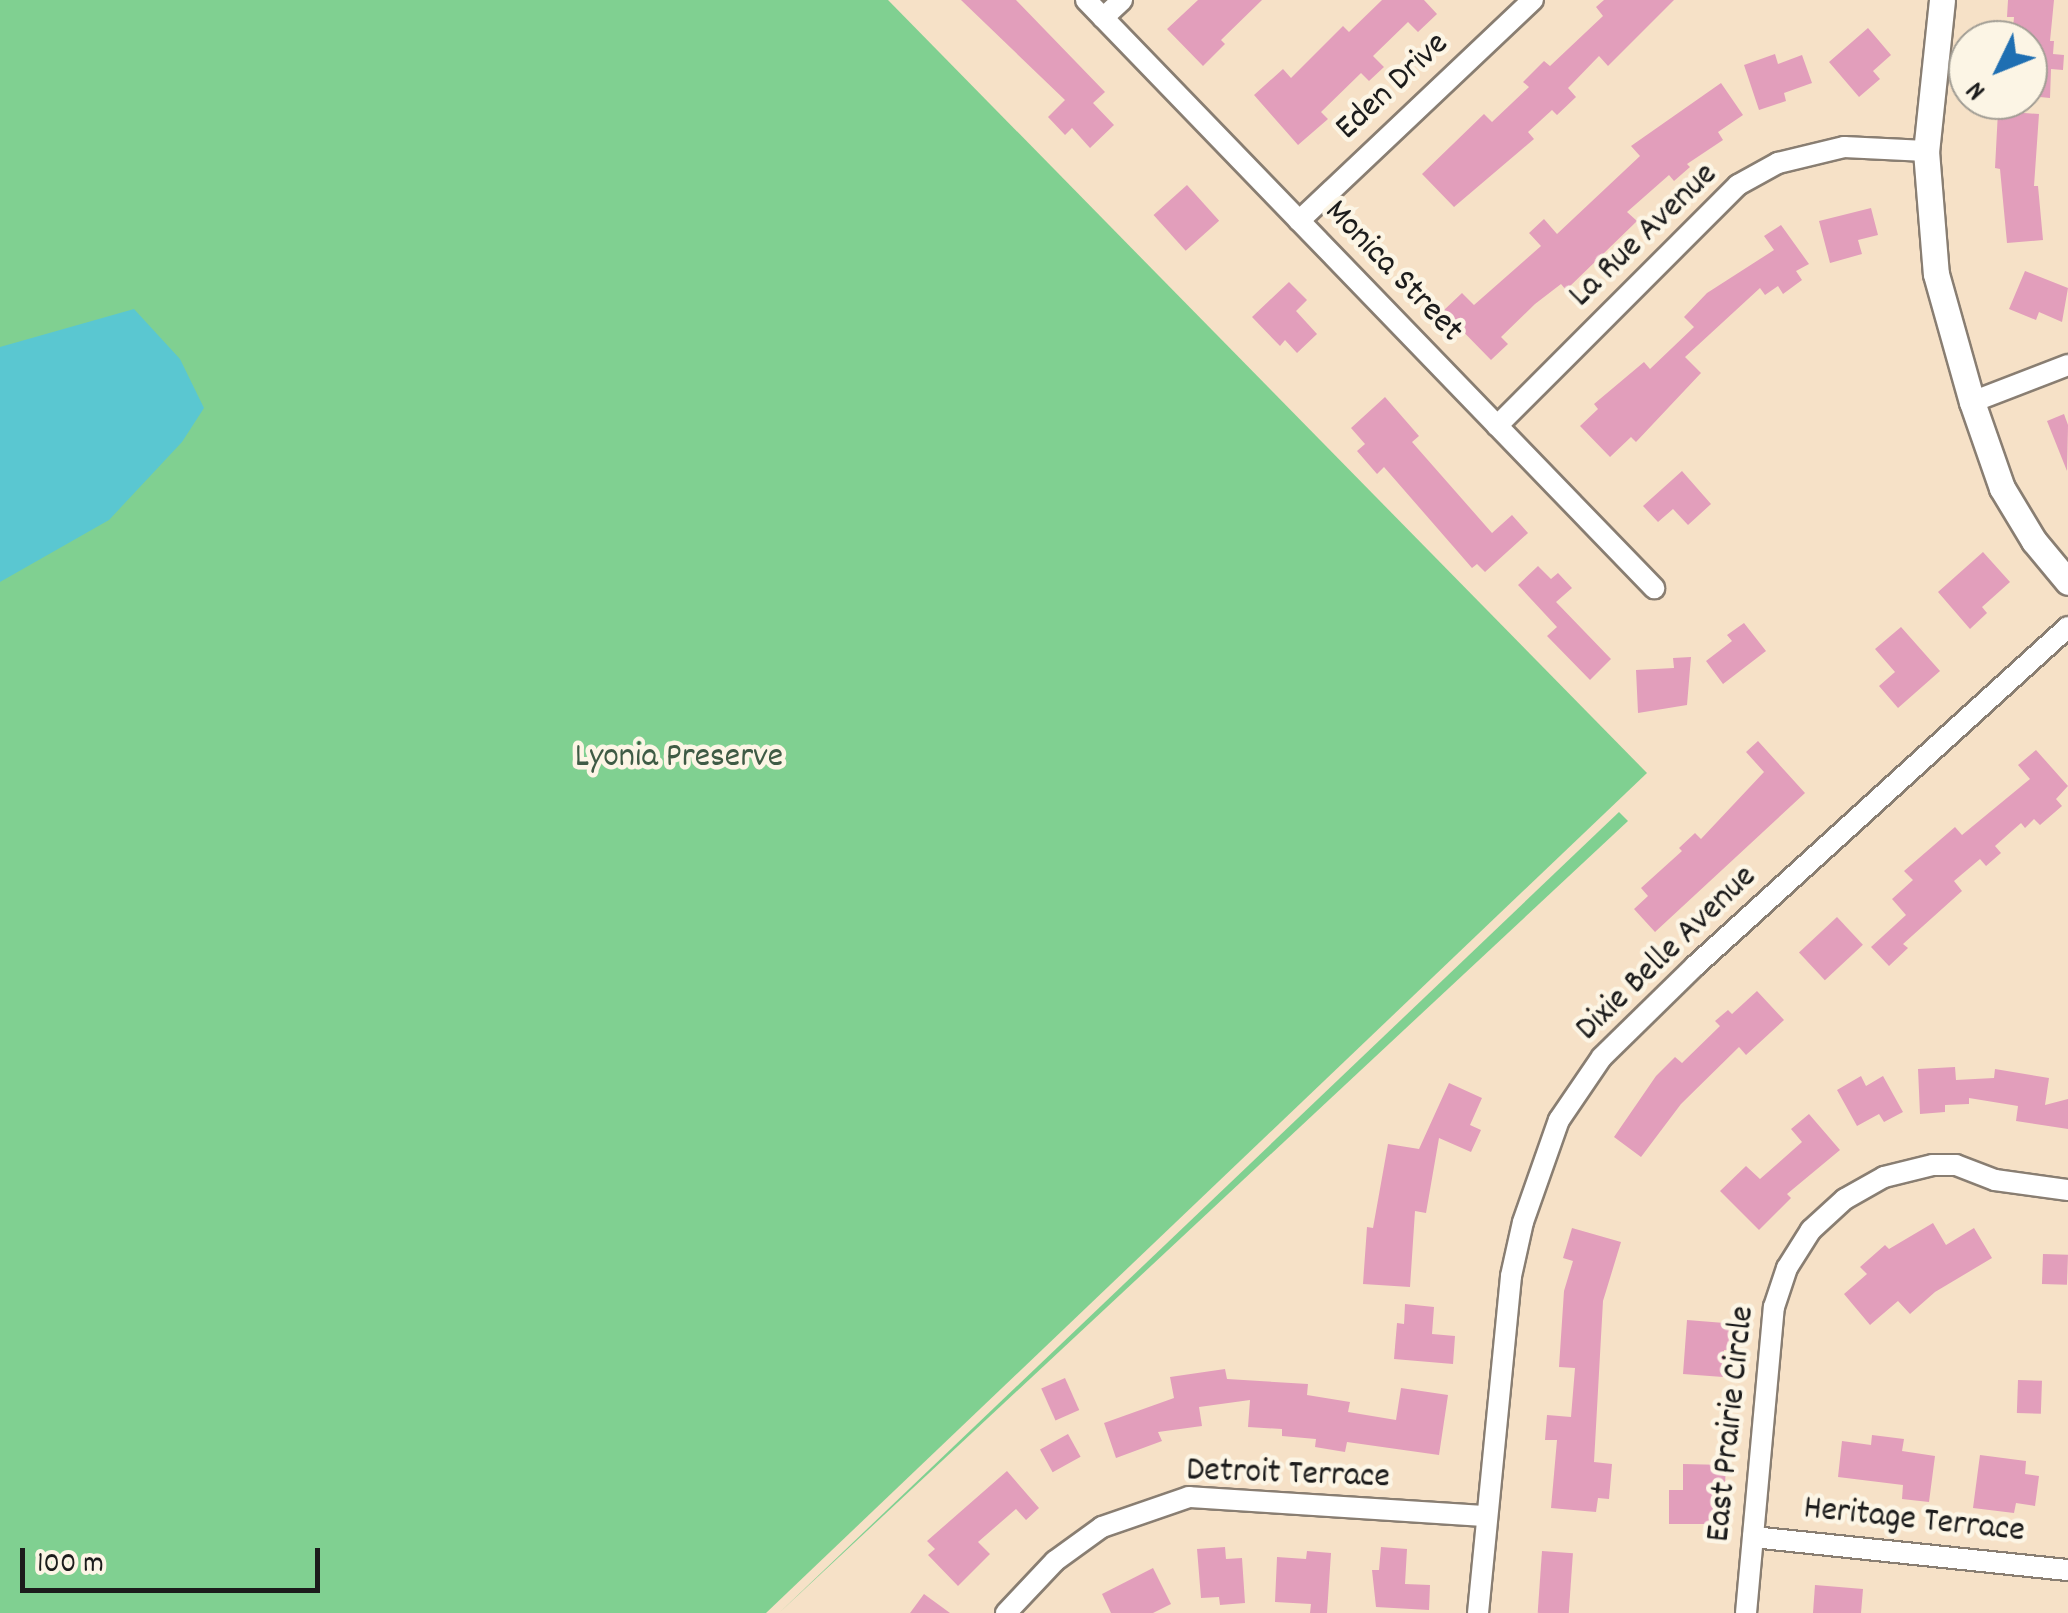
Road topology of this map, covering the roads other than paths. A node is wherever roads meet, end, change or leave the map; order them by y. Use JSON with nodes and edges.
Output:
{"nodes":[{"id":1,"x":1086,"y":0,"type":"edge"},
{"id":2,"x":1122,"y":0,"type":"edge"},
{"id":3,"x":1533,"y":0,"type":"edge"},
{"id":4,"x":1942,"y":0,"type":"edge"},
{"id":5,"x":1103,"y":18,"type":"junction"},
{"id":6,"x":1926,"y":151,"type":"junction"},
{"id":7,"x":1299,"y":221,"type":"junction"},
{"id":8,"x":2068,"y":365,"type":"edge"},
{"id":9,"x":1972,"y":402,"type":"junction"},
{"id":10,"x":1496,"y":426,"type":"junction"},
{"id":11,"x":2068,"y":582,"type":"edge"},
{"id":12,"x":1654,"y":588,"type":"dead end"},
{"id":13,"x":2068,"y":627,"type":"edge"},
{"id":14,"x":2068,"y":1190,"type":"edge"},
{"id":15,"x":1486,"y":1516,"type":"junction"},
{"id":16,"x":1753,"y":1537,"type":"junction"},
{"id":17,"x":2068,"y":1570,"type":"edge"},
{"id":18,"x":1006,"y":1613,"type":"edge"},
{"id":19,"x":1478,"y":1613,"type":"edge"},
{"id":20,"x":1746,"y":1613,"type":"edge"}],
"edges":[{"from":1,"to":5,"type":"street","name":"Monica Street"},
{"from":2,"to":5,"type":"street"},
{"from":3,"to":7,"type":"street","name":"Eden Drive"},
{"from":4,"to":6,"type":"street"},
{"from":5,"to":7,"type":"street","name":"Monica Street"},
{"from":6,"to":9,"type":"street"},
{"from":6,"to":10,"type":"street","name":"La Rue Avenue"},
{"from":7,"to":10,"type":"street","name":"Monica Street"},
{"from":8,"to":9,"type":"street"},
{"from":9,"to":11,"type":"street"},
{"from":10,"to":12,"type":"street","name":"Monica Street"},
{"from":13,"to":15,"type":"street","name":"Dixie Belle Avenue"},
{"from":14,"to":16,"type":"street","name":"East Prairie Circle"},
{"from":15,"to":18,"type":"street","name":"Detroit Terrace"},
{"from":15,"to":19,"type":"street","name":"Dixie Belle Avenue"},
{"from":16,"to":17,"type":"street","name":"Heritage Terrace"},
{"from":16,"to":20,"type":"street","name":"East Prairie Circle"}]}
